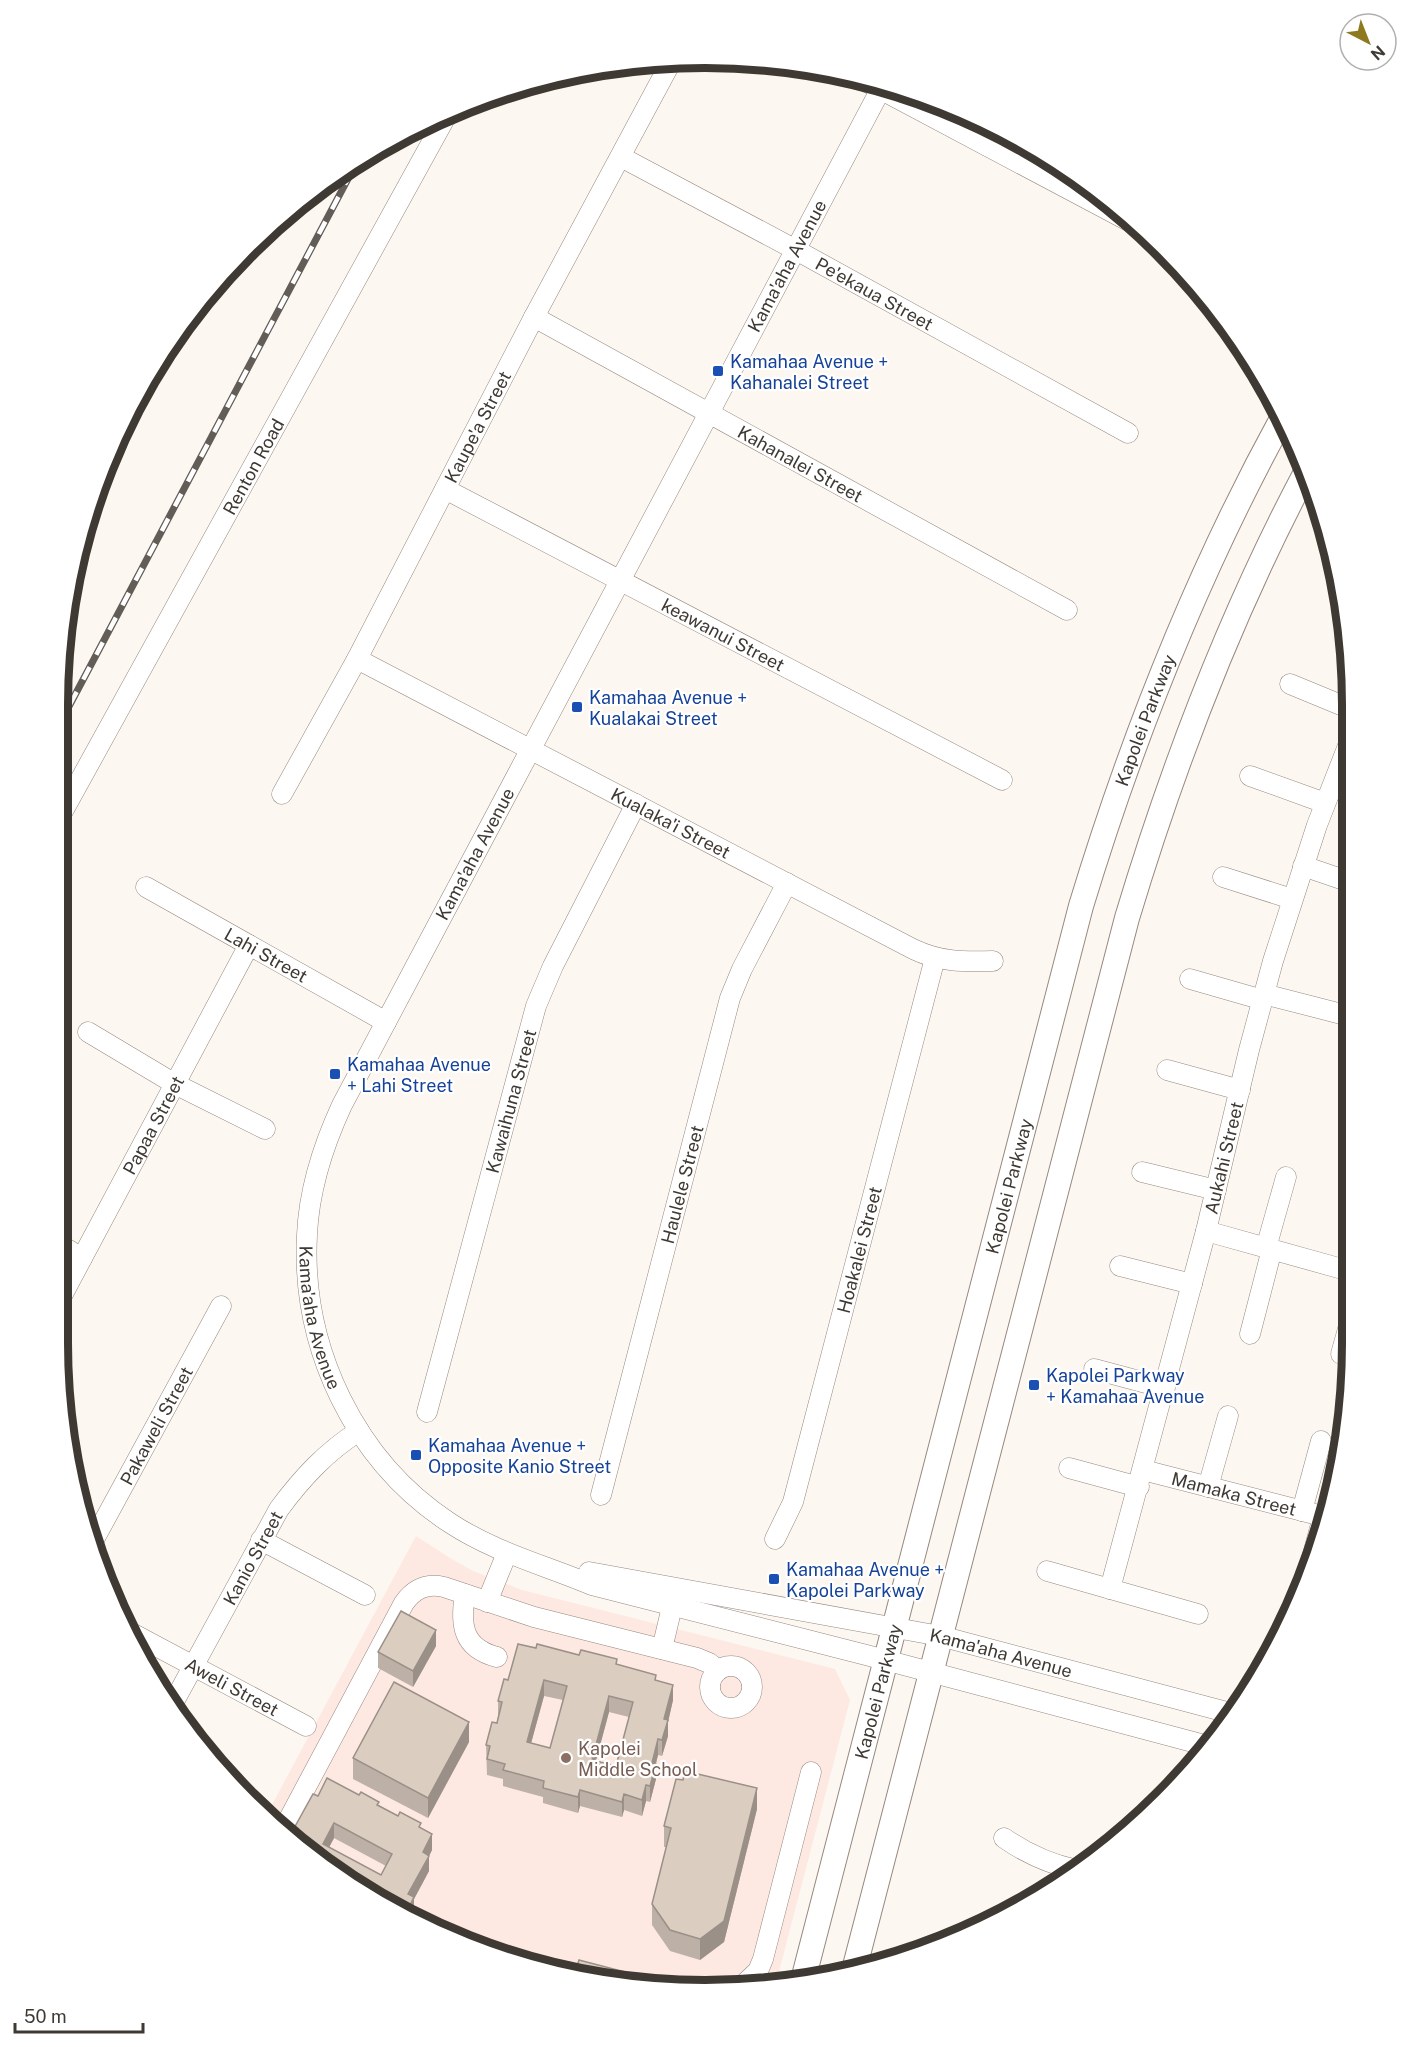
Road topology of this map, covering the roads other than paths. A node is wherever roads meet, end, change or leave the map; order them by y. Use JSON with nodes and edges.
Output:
{"nodes":[{"id":1,"x":667,"y":69,"type":"edge"},
{"id":2,"x":880,"y":92,"type":"edge"},
{"id":3,"x":908,"y":100,"type":"edge"},
{"id":4,"x":441,"y":125,"type":"edge"},
{"id":5,"x":621,"y":157,"type":"junction"},
{"id":6,"x":1043,"y":165,"type":"edge"},
{"id":7,"x":796,"y":250,"type":"junction"},
{"id":8,"x":534,"y":317,"type":"junction"},
{"id":9,"x":709,"y":413,"type":"junction"},
{"id":10,"x":1278,"y":426,"type":"edge"},
{"id":11,"x":1128,"y":433,"type":"dead end"},
{"id":12,"x":1302,"y":481,"type":"edge"},
{"id":13,"x":445,"y":489,"type":"junction"},
{"id":14,"x":621,"y":579,"type":"junction"},
{"id":15,"x":1067,"y":610,"type":"dead end"},
{"id":16,"x":357,"y":659,"type":"junction"},
{"id":17,"x":1290,"y":684,"type":"dead end"},
{"id":18,"x":1342,"y":705,"type":"edge"},
{"id":19,"x":531,"y":748,"type":"junction"},
{"id":20,"x":1250,"y":776,"type":"dead end"},
{"id":21,"x":1342,"y":779,"type":"edge"},
{"id":22,"x":1002,"y":780,"type":"dead end"},
{"id":23,"x":282,"y":794,"type":"dead end"},
{"id":24,"x":68,"y":802,"type":"edge"},
{"id":25,"x":1325,"y":803,"type":"junction"},
{"id":26,"x":636,"y":804,"type":"junction"},
{"id":27,"x":1303,"y":866,"type":"junction"},
{"id":28,"x":1223,"y":877,"type":"dead end"},
{"id":29,"x":1342,"y":879,"type":"edge"},
{"id":30,"x":787,"y":883,"type":"junction"},
{"id":31,"x":146,"y":887,"type":"dead end"},
{"id":32,"x":1292,"y":899,"type":"junction"},
{"id":33,"x":249,"y":945,"type":"junction"},
{"id":34,"x":935,"y":958,"type":"junction"},
{"id":35,"x":993,"y":961,"type":"dead end"},
{"id":36,"x":1190,"y":979,"type":"dead end"},
{"id":37,"x":1264,"y":997,"type":"junction"},
{"id":38,"x":1342,"y":1015,"type":"edge"},
{"id":39,"x":386,"y":1022,"type":"junction"},
{"id":40,"x":88,"y":1032,"type":"dead end"},
{"id":41,"x":1167,"y":1070,"type":"dead end"},
{"id":42,"x":175,"y":1084,"type":"junction"},
{"id":43,"x":1240,"y":1090,"type":"junction"},
{"id":44,"x":265,"y":1129,"type":"dead end"},
{"id":45,"x":1142,"y":1172,"type":"dead end"},
{"id":46,"x":1286,"y":1177,"type":"dead end"},
{"id":47,"x":1216,"y":1190,"type":"junction"},
{"id":48,"x":1206,"y":1231,"type":"junction"},
{"id":49,"x":1269,"y":1249,"type":"junction"},
{"id":50,"x":68,"y":1250,"type":"edge"},
{"id":51,"x":82,"y":1258,"type":"junction"},
{"id":52,"x":1120,"y":1266,"type":"dead end"},
{"id":53,"x":1342,"y":1269,"type":"edge"},
{"id":54,"x":68,"y":1284,"type":"edge"},
{"id":55,"x":1192,"y":1284,"type":"junction"},
{"id":56,"x":221,"y":1305,"type":"dead end"},
{"id":57,"x":1250,"y":1334,"type":"dead end"},
{"id":58,"x":1094,"y":1369,"type":"dead end"},
{"id":59,"x":1165,"y":1388,"type":"junction"},
{"id":60,"x":427,"y":1412,"type":"dead end"},
{"id":61,"x":1228,"y":1416,"type":"dead end"},
{"id":62,"x":359,"y":1431,"type":"junction"},
{"id":63,"x":1321,"y":1441,"type":"dead end"},
{"id":64,"x":1069,"y":1468,"type":"dead end"},
{"id":65,"x":1141,"y":1479,"type":"junction"},
{"id":66,"x":1208,"y":1487,"type":"junction"},
{"id":67,"x":601,"y":1495,"type":"dead end"},
{"id":68,"x":1302,"y":1511,"type":"junction"},
{"id":69,"x":1318,"y":1515,"type":"edge"},
{"id":70,"x":97,"y":1534,"type":"edge"},
{"id":71,"x":776,"y":1539,"type":"dead end"},
{"id":72,"x":261,"y":1540,"type":"junction"},
{"id":73,"x":507,"y":1553,"type":"junction"},
{"id":74,"x":1047,"y":1571,"type":"dead end"},
{"id":75,"x":1110,"y":1588,"type":"junction"},
{"id":76,"x":465,"y":1594,"type":"junction"},
{"id":77,"x":364,"y":1595,"type":"dead end"},
{"id":78,"x":675,"y":1597,"type":"junction"},
{"id":79,"x":487,"y":1602,"type":"junction"},
{"id":80,"x":1198,"y":1614,"type":"dead end"},
{"id":81,"x":894,"y":1627,"type":"junction"},
{"id":82,"x":940,"y":1636,"type":"junction"},
{"id":83,"x":140,"y":1638,"type":"edge"},
{"id":84,"x":662,"y":1649,"type":"junction"},
{"id":85,"x":497,"y":1657,"type":"dead end"},
{"id":86,"x":886,"y":1660,"type":"junction"},
{"id":87,"x":193,"y":1666,"type":"junction"},
{"id":88,"x":718,"y":1670,"type":"dead end"},
{"id":89,"x":931,"y":1672,"type":"junction"},
{"id":90,"x":176,"y":1698,"type":"edge"},
{"id":91,"x":1224,"y":1711,"type":"edge"},
{"id":92,"x":306,"y":1726,"type":"dead end"},
{"id":93,"x":1199,"y":1744,"type":"edge"},
{"id":94,"x":811,"y":1772,"type":"dead end"},
{"id":95,"x":287,"y":1823,"type":"edge"},
{"id":96,"x":1004,"y":1838,"type":"dead end"},
{"id":97,"x":1065,"y":1867,"type":"edge"},
{"id":98,"x":856,"y":1961,"type":"edge"},
{"id":99,"x":805,"y":1971,"type":"edge"},
{"id":100,"x":750,"y":1978,"type":"edge"}],
"edges":[{"from":1,"to":5,"type":"street","name":"Kaupe'a Street"},
{"from":2,"to":7,"type":"street","name":"Kama'aha Avenue"},
{"from":3,"to":6,"type":"street"},
{"from":4,"to":24,"type":"street","name":"Renton Road"},
{"from":5,"to":7,"type":"street","name":"Pe'ekaua Street"},
{"from":5,"to":8,"type":"street","name":"Kaupe'a Street"},
{"from":7,"to":9,"type":"street","name":"Kama'aha Avenue"},
{"from":7,"to":11,"type":"street","name":"Pe'ekaua Street"},
{"from":8,"to":9,"type":"street","name":"Kahanalei Street"},
{"from":8,"to":13,"type":"street","name":"Kaupe'a Street"},
{"from":9,"to":14,"type":"street","name":"Kama'aha Avenue"},
{"from":9,"to":15,"type":"street","name":"Kahanalei Street"},
{"from":10,"to":81,"type":"main road","name":"Kapolei Parkway"},
{"from":12,"to":82,"type":"main road"},
{"from":13,"to":14,"type":"street","name":"keawanui Street"},
{"from":13,"to":16,"type":"street","name":"Kaupe'a Street"},
{"from":14,"to":19,"type":"street","name":"Kama'aha Avenue"},
{"from":14,"to":22,"type":"street","name":"keawanui Street"},
{"from":16,"to":19,"type":"street","name":"Kualaka'i Street"},
{"from":16,"to":23,"type":"street","name":"Kaupe'a Street"},
{"from":17,"to":18,"type":"street"},
{"from":19,"to":26,"type":"street","name":"Kualaka'i Street"},
{"from":19,"to":39,"type":"street","name":"Kama'aha Avenue"},
{"from":20,"to":25,"type":"street"},
{"from":21,"to":25,"type":"street","name":"Aukahi Street"},
{"from":25,"to":27,"type":"street","name":"Aukahi Street"},
{"from":26,"to":30,"type":"street","name":"Kualaka'i Street"},
{"from":26,"to":60,"type":"street","name":"Kawaihuna Street"},
{"from":27,"to":29,"type":"street"},
{"from":27,"to":32,"type":"street","name":"Aukahi Street"},
{"from":28,"to":32,"type":"street"},
{"from":30,"to":34,"type":"street","name":"Kualaka'i Street"},
{"from":30,"to":67,"type":"street","name":"Haulele Street"},
{"from":31,"to":33,"type":"street","name":"Lahi Street"},
{"from":32,"to":37,"type":"street","name":"Aukahi Street"},
{"from":33,"to":39,"type":"street","name":"Lahi Street"},
{"from":33,"to":42,"type":"street","name":"Papaa Street"},
{"from":34,"to":35,"type":"street","name":"Kualaka'i Street"},
{"from":34,"to":71,"type":"street","name":"Hoakalei Street"},
{"from":36,"to":37,"type":"street"},
{"from":37,"to":38,"type":"street"},
{"from":37,"to":43,"type":"street","name":"Aukahi Street"},
{"from":39,"to":62,"type":"street","name":"Kama'aha Avenue"},
{"from":40,"to":42,"type":"street"},
{"from":41,"to":43,"type":"street"},
{"from":42,"to":44,"type":"street"},
{"from":42,"to":51,"type":"street","name":"Papaa Street"},
{"from":43,"to":47,"type":"street","name":"Aukahi Street"},
{"from":45,"to":47,"type":"street"},
{"from":46,"to":49,"type":"street"},
{"from":47,"to":48,"type":"street","name":"Aukahi Street"},
{"from":48,"to":49,"type":"street"},
{"from":48,"to":55,"type":"street","name":"Aukahi Street"},
{"from":49,"to":53,"type":"street"},
{"from":49,"to":57,"type":"street"},
{"from":50,"to":51,"type":"street"},
{"from":51,"to":54,"type":"street","name":"Papaa Street"},
{"from":52,"to":55,"type":"street"},
{"from":55,"to":59,"type":"street","name":"Aukahi Street"},
{"from":56,"to":70,"type":"street","name":"Pakaweli Street"},
{"from":58,"to":59,"type":"street"},
{"from":59,"to":65,"type":"street","name":"Aukahi Street"},
{"from":61,"to":66,"type":"street"},
{"from":62,"to":72,"type":"street","name":"Kanio Street"},
{"from":62,"to":73,"type":"street","name":"Kama'aha Avenue"},
{"from":63,"to":68,"type":"street"},
{"from":64,"to":65,"type":"street","name":"Mamaka Street"},
{"from":65,"to":66,"type":"street","name":"Mamaka Street"},
{"from":65,"to":75,"type":"street","name":"Aukahi Street"},
{"from":66,"to":68,"type":"street","name":"Mamaka Street"},
{"from":68,"to":69,"type":"street","name":"Mamaka Street"},
{"from":72,"to":77,"type":"street"},
{"from":72,"to":87,"type":"street","name":"Kanio Street"},
{"from":73,"to":78,"type":"street","name":"Kama'aha Avenue"},
{"from":73,"to":79,"type":"street"},
{"from":74,"to":75,"type":"street"},
{"from":75,"to":80,"type":"street"},
{"from":76,"to":79,"type":"street"},
{"from":76,"to":85,"type":"street"},
{"from":76,"to":95,"type":"street"},
{"from":78,"to":81,"type":"street","name":"Kama'aha Avenue"},
{"from":78,"to":84,"type":"street"},
{"from":78,"to":86,"type":"street","name":"Kama'aha Avenue"},
{"from":79,"to":84,"type":"street"},
{"from":81,"to":82,"type":"street","name":"Kama'aha Avenue"},
{"from":81,"to":86,"type":"main road","name":"Kapolei Parkway"},
{"from":82,"to":89,"type":"main road"},
{"from":82,"to":91,"type":"street","name":"Kama'aha Avenue"},
{"from":83,"to":87,"type":"street","name":"Aweli Street"},
{"from":84,"to":88,"type":"street"},
{"from":86,"to":89,"type":"street","name":"Kama'aha Avenue"},
{"from":86,"to":99,"type":"main road","name":"Kapolei Parkway"},
{"from":87,"to":90,"type":"street","name":"Kanio Street"},
{"from":87,"to":92,"type":"street","name":"Aweli Street"},
{"from":89,"to":93,"type":"street","name":"Kama'aha Avenue"},
{"from":89,"to":98,"type":"main road"},
{"from":94,"to":100,"type":"street"},
{"from":96,"to":97,"type":"street"}]}
